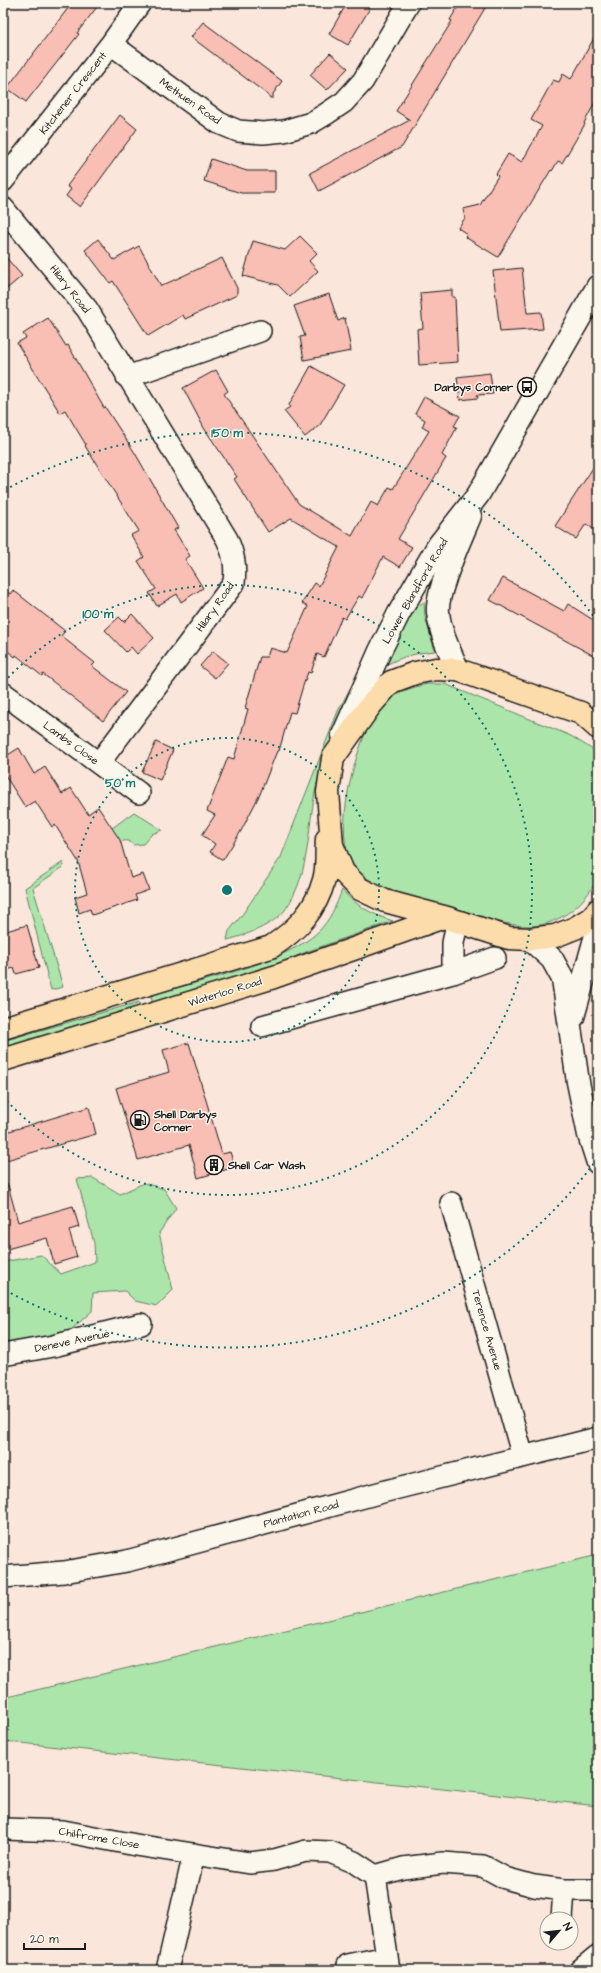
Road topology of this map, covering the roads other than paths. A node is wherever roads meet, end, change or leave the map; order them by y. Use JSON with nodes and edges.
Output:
{"nodes":[{"id":1,"x":140,"y":3,"type":"edge"},
{"id":2,"x":409,"y":3,"type":"edge"},
{"id":3,"x":111,"y":44,"type":"junction"},
{"id":4,"x":3,"y":181,"type":"edge"},
{"id":5,"x":3,"y":208,"type":"edge"},
{"id":6,"x":598,"y":286,"type":"edge"},
{"id":7,"x":260,"y":331,"type":"dead end"},
{"id":8,"x":127,"y":376,"type":"junction"},
{"id":9,"x":478,"y":495,"type":"junction"},
{"id":10,"x":458,"y":670,"type":"junction"},
{"id":11,"x":3,"y":693,"type":"edge"},
{"id":12,"x":590,"y":716,"type":"edge"},
{"id":13,"x":598,"y":728,"type":"edge"},
{"id":14,"x":333,"y":758,"type":"junction"},
{"id":15,"x":99,"y":763,"type":"junction"},
{"id":16,"x":139,"y":793,"type":"dead end"},
{"id":17,"x":328,"y":815,"type":"junction"},
{"id":18,"x":598,"y":910,"type":"edge"},
{"id":19,"x":450,"y":920,"type":"junction"},
{"id":20,"x":598,"y":928,"type":"edge"},
{"id":21,"x":530,"y":939,"type":"junction"},
{"id":22,"x":495,"y":958,"type":"dead end"},
{"id":23,"x":453,"y":973,"type":"junction"},
{"id":24,"x":571,"y":1024,"type":"junction"},
{"id":25,"x":262,"y":1026,"type":"dead end"},
{"id":26,"x":3,"y":1028,"type":"edge"},
{"id":27,"x":3,"y":1060,"type":"edge"},
{"id":28,"x":598,"y":1163,"type":"edge"},
{"id":29,"x":451,"y":1203,"type":"dead end"},
{"id":30,"x":141,"y":1324,"type":"dead end"},
{"id":31,"x":3,"y":1356,"type":"edge"},
{"id":32,"x":598,"y":1438,"type":"edge"},
{"id":33,"x":523,"y":1457,"type":"junction"},
{"id":34,"x":3,"y":1577,"type":"edge"},
{"id":35,"x":4,"y":1829,"type":"edge"},
{"id":36,"x":194,"y":1854,"type":"junction"},
{"id":37,"x":374,"y":1876,"type":"junction"},
{"id":38,"x":564,"y":1890,"type":"junction"},
{"id":39,"x":598,"y":1890,"type":"edge"},
{"id":40,"x":563,"y":1911,"type":"edge"},
{"id":41,"x":598,"y":1956,"type":"edge"},
{"id":42,"x":388,"y":1963,"type":"edge"},
{"id":43,"x":348,"y":1965,"type":"dead end"},
{"id":44,"x":167,"y":1970,"type":"edge"},
{"id":45,"x":581,"y":1970,"type":"edge"}],
"edges":[{"from":1,"to":3,"type":"street","name":"Kitchener Crescent"},
{"from":2,"to":3,"type":"street","name":"Methuen Road"},
{"from":3,"to":4,"type":"street","name":"Kitchener Crescent"},
{"from":5,"to":8,"type":"street","name":"Hilary Road"},
{"from":6,"to":9,"type":"main road","name":"Lower Blandford Road"},
{"from":7,"to":8,"type":"street"},
{"from":8,"to":15,"type":"street","name":"Hilary Road"},
{"from":9,"to":10,"type":"main road","name":"Lower Blandford Road"},
{"from":9,"to":14,"type":"main road","name":"Lower Blandford Road"},
{"from":10,"to":12,"type":"main road"},
{"from":10,"to":14,"type":"main road"},
{"from":11,"to":15,"type":"street","name":"Lambs Close"},
{"from":12,"to":13,"type":"main road"},
{"from":14,"to":17,"type":"main road"},
{"from":15,"to":16,"type":"street","name":"Lambs Close"},
{"from":17,"to":19,"type":"main road"},
{"from":17,"to":26,"type":"main road"},
{"from":18,"to":21,"type":"main road"},
{"from":19,"to":21,"type":"main road"},
{"from":19,"to":23,"type":"street"},
{"from":19,"to":27,"type":"main road","name":"Waterloo Road"},
{"from":20,"to":24,"type":"main road"},
{"from":21,"to":24,"type":"main road"},
{"from":22,"to":23,"type":"street"},
{"from":23,"to":25,"type":"street"},
{"from":24,"to":28,"type":"main road"},
{"from":29,"to":33,"type":"street","name":"Terence Avenue"},
{"from":30,"to":31,"type":"street","name":"Deneve Avenue"},
{"from":32,"to":33,"type":"street","name":"Plantation Road"},
{"from":33,"to":34,"type":"street","name":"Plantation Road"},
{"from":35,"to":36,"type":"street","name":"Chilfrome Close"},
{"from":36,"to":37,"type":"street","name":"Chilfrome Close"},
{"from":36,"to":44,"type":"street"},
{"from":37,"to":38,"type":"street"},
{"from":37,"to":42,"type":"street"},
{"from":38,"to":39,"type":"street"},
{"from":38,"to":40,"type":"street"},
{"from":41,"to":45,"type":"main road"},
{"from":42,"to":43,"type":"street"}]}
